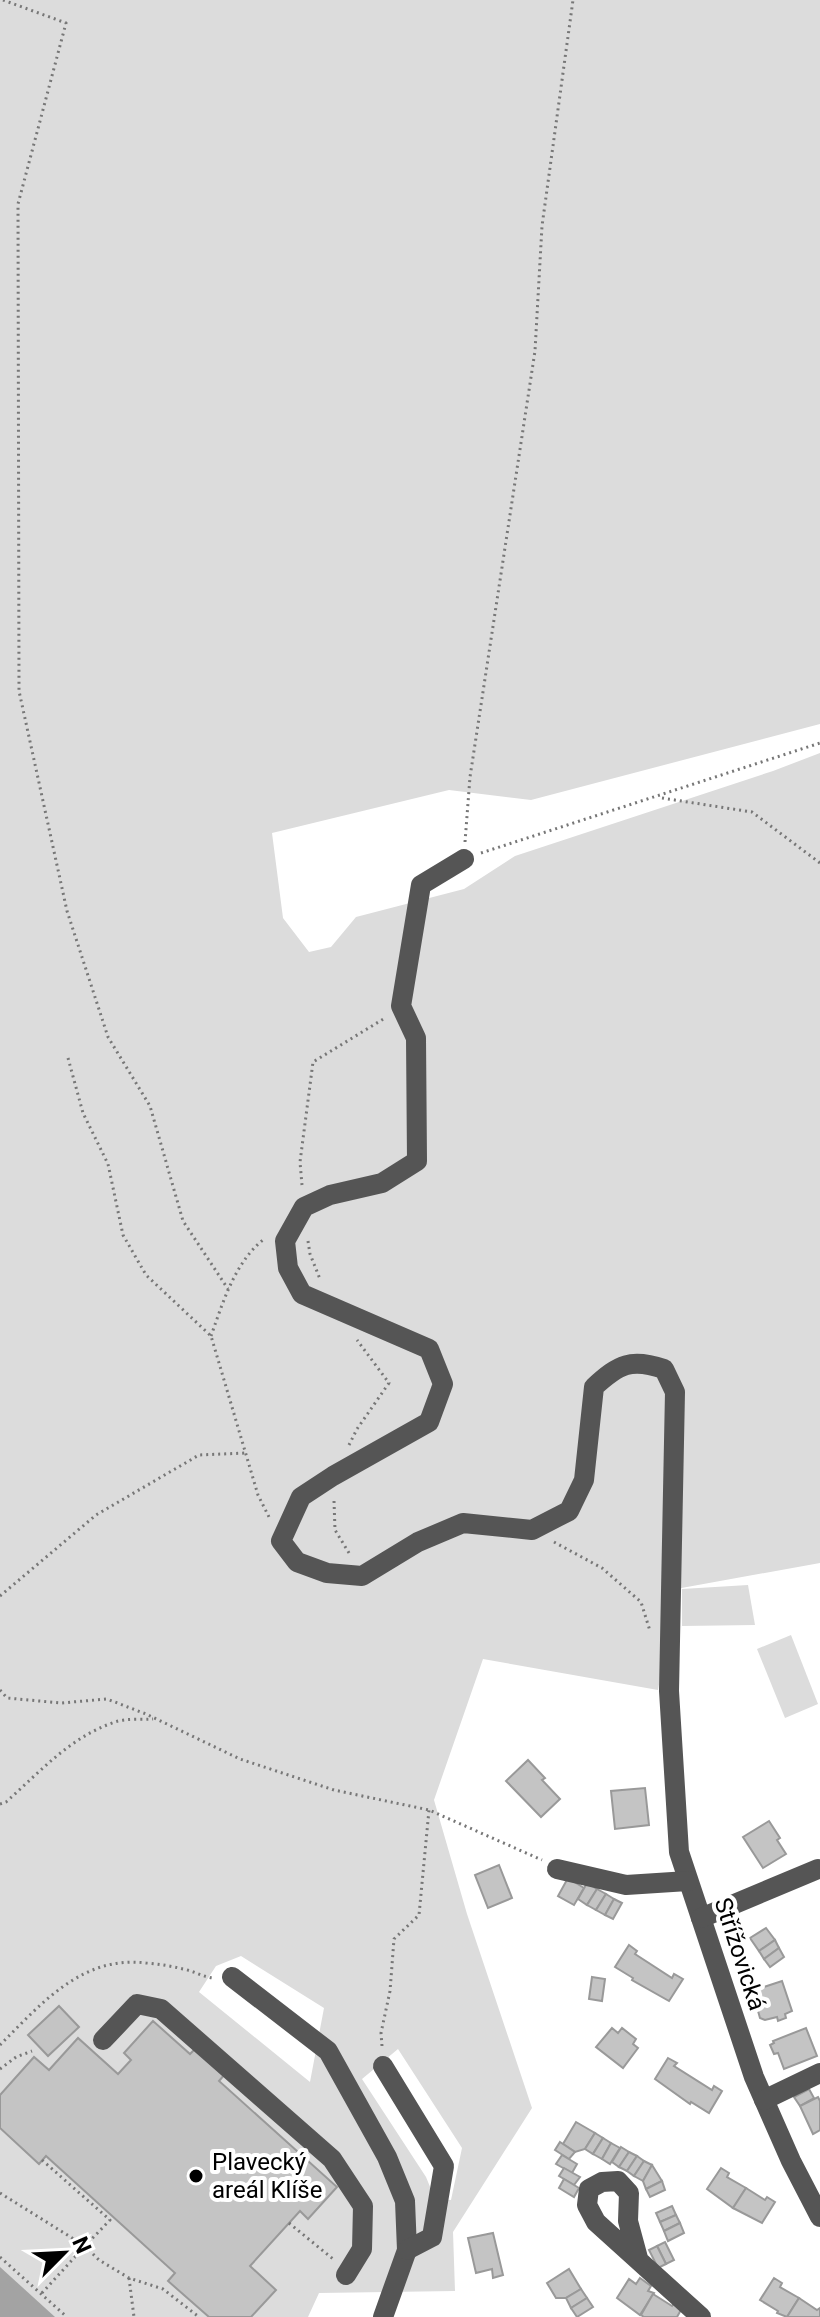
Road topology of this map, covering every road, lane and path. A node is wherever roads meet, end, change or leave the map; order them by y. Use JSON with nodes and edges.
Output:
{"nodes":[{"id":1,"x":3,"y":0,"type":"edge"},
{"id":2,"x":573,"y":0,"type":"edge"},
{"id":3,"x":820,"y":743,"type":"edge"},
{"id":4,"x":658,"y":797,"type":"junction"},
{"id":5,"x":464,"y":859,"type":"junction"},
{"id":6,"x":820,"y":863,"type":"edge"},
{"id":7,"x":401,"y":1006,"type":"junction"},
{"id":8,"x":68,"y":1058,"type":"dead end"},
{"id":9,"x":304,"y":1207,"type":"junction"},
{"id":10,"x":274,"y":1231,"type":"dead end"},
{"id":11,"x":308,"y":1238,"type":"dead end"},
{"id":12,"x":228,"y":1289,"type":"junction"},
{"id":13,"x":333,"y":1309,"type":"junction"},
{"id":14,"x":211,"y":1336,"type":"junction"},
{"id":15,"x":246,"y":1453,"type":"junction"},
{"id":16,"x":333,"y":1476,"type":"junction"},
{"id":17,"x":532,"y":1530,"type":"junction"},
{"id":18,"x":281,"y":1541,"type":"junction"},
{"id":19,"x":362,"y":1576,"type":"junction"},
{"id":20,"x":0,"y":1596,"type":"edge"},
{"id":21,"x":650,"y":1632,"type":"dead end"},
{"id":22,"x":0,"y":1690,"type":"edge"},
{"id":23,"x":7,"y":1698,"type":"junction"},
{"id":24,"x":0,"y":1700,"type":"edge"},
{"id":25,"x":156,"y":1719,"type":"junction"},
{"id":26,"x":0,"y":1804,"type":"edge"},
{"id":27,"x":429,"y":1810,"type":"junction"},
{"id":28,"x":557,"y":1869,"type":"joint"},
{"id":29,"x":818,"y":1869,"type":"dead end"},
{"id":30,"x":688,"y":1881,"type":"junction"},
{"id":31,"x":701,"y":1918,"type":"junction"},
{"id":32,"x":232,"y":1977,"type":"joint"},
{"id":33,"x":103,"y":2040,"type":"dead end"},
{"id":34,"x":0,"y":2045,"type":"edge"},
{"id":35,"x":32,"y":2051,"type":"dead end"},
{"id":36,"x":383,"y":2066,"type":"joint"},
{"id":37,"x":0,"y":2069,"type":"edge"},
{"id":38,"x":820,"y":2073,"type":"edge"},
{"id":39,"x":764,"y":2100,"type":"junction"},
{"id":40,"x":42,"y":2160,"type":"dead end"},
{"id":41,"x":0,"y":2193,"type":"edge"},
{"id":42,"x":820,"y":2217,"type":"edge"},
{"id":43,"x":289,"y":2223,"type":"dead end"},
{"id":44,"x":85,"y":2246,"type":"junction"},
{"id":45,"x":407,"y":2250,"type":"junction"},
{"id":46,"x":0,"y":2257,"type":"edge"},
{"id":47,"x":638,"y":2258,"type":"dead end"},
{"id":48,"x":347,"y":2273,"type":"joint"},
{"id":49,"x":129,"y":2278,"type":"junction"},
{"id":50,"x":41,"y":2294,"type":"junction"},
{"id":51,"x":67,"y":2317,"type":"edge"},
{"id":52,"x":134,"y":2317,"type":"edge"},
{"id":53,"x":199,"y":2317,"type":"edge"},
{"id":54,"x":383,"y":2317,"type":"edge"},
{"id":55,"x":701,"y":2317,"type":"edge"}],
"edges":[{"from":1,"to":12,"type":"path"},
{"from":2,"to":5,"type":"path"},
{"from":3,"to":4,"type":"path"},
{"from":4,"to":5,"type":"path"},
{"from":4,"to":6,"type":"path"},
{"from":5,"to":7,"type":"street"},
{"from":7,"to":9,"type":"path"},
{"from":7,"to":9,"type":"street"},
{"from":8,"to":14,"type":"path"},
{"from":9,"to":13,"type":"street"},
{"from":10,"to":12,"type":"path"},
{"from":11,"to":13,"type":"path"},
{"from":12,"to":14,"type":"path"},
{"from":13,"to":16,"type":"path"},
{"from":13,"to":16,"type":"street"},
{"from":14,"to":15,"type":"path"},
{"from":15,"to":18,"type":"path"},
{"from":15,"to":20,"type":"path"},
{"from":16,"to":18,"type":"street"},
{"from":16,"to":19,"type":"path"},
{"from":17,"to":19,"type":"street"},
{"from":17,"to":21,"type":"path"},
{"from":17,"to":30,"type":"street","name":"Střížovická"},
{"from":18,"to":19,"type":"street"},
{"from":22,"to":23,"type":"path"},
{"from":23,"to":24,"type":"path"},
{"from":23,"to":25,"type":"path"},
{"from":25,"to":26,"type":"path"},
{"from":25,"to":27,"type":"path"},
{"from":27,"to":28,"type":"path"},
{"from":27,"to":36,"type":"path"},
{"from":28,"to":30,"type":"street"},
{"from":29,"to":31,"type":"street"},
{"from":30,"to":31,"type":"street","name":"Střížovická"},
{"from":31,"to":39,"type":"street","name":"Střížovická"},
{"from":32,"to":34,"type":"path"},
{"from":32,"to":45,"type":"street"},
{"from":33,"to":48,"type":"street"},
{"from":35,"to":37,"type":"path"},
{"from":36,"to":45,"type":"street"},
{"from":38,"to":39,"type":"street"},
{"from":39,"to":42,"type":"street","name":"Střížovická"},
{"from":40,"to":44,"type":"path"},
{"from":41,"to":44,"type":"path"},
{"from":43,"to":48,"type":"path"},
{"from":44,"to":49,"type":"path"},
{"from":44,"to":50,"type":"path"},
{"from":45,"to":54,"type":"street"},
{"from":46,"to":50,"type":"path"},
{"from":47,"to":55,"type":"street"},
{"from":49,"to":52,"type":"path"},
{"from":49,"to":53,"type":"path"},
{"from":50,"to":51,"type":"path"}]}
